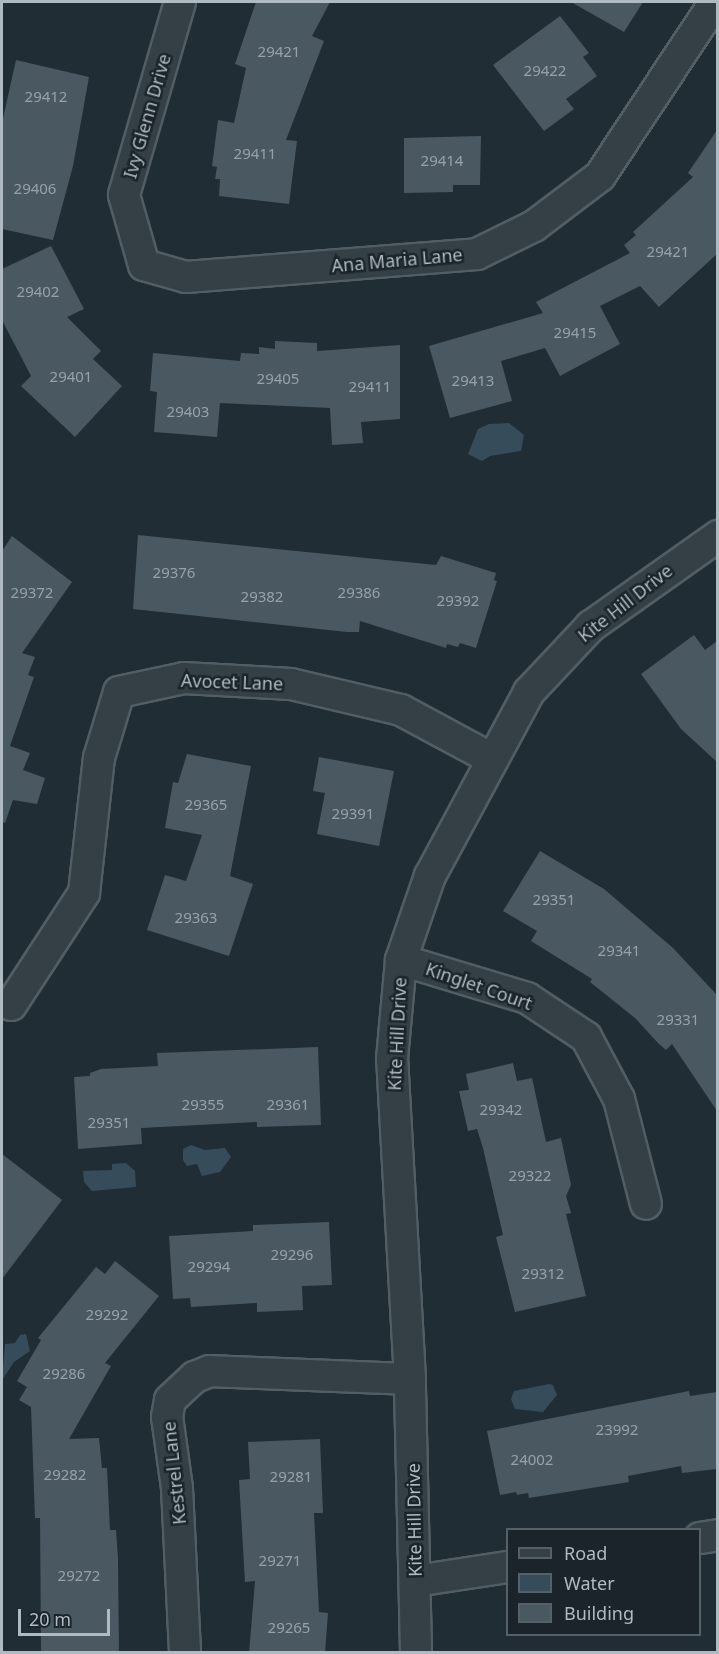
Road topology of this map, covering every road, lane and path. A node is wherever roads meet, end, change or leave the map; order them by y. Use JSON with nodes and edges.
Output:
{"nodes":[{"id":1,"x":180,"y":2,"type":"edge"},
{"id":2,"x":715,"y":2,"type":"edge"},
{"id":3,"x":144,"y":265,"type":"joint"},
{"id":4,"x":713,"y":544,"type":"edge"},
{"id":5,"x":490,"y":758,"type":"junction"},
{"id":6,"x":401,"y":960,"type":"junction"},
{"id":7,"x":10,"y":1005,"type":"dead end"},
{"id":8,"x":645,"y":1204,"type":"dead end"},
{"id":9,"x":410,"y":1379,"type":"junction"},
{"id":10,"x":717,"y":1535,"type":"edge"},
{"id":11,"x":701,"y":1538,"type":"edge"},
{"id":12,"x":506,"y":1567,"type":"edge"},
{"id":13,"x":416,"y":1581,"type":"junction"},
{"id":14,"x":185,"y":1653,"type":"edge"},
{"id":15,"x":416,"y":1653,"type":"edge"}],
"edges":[{"from":1,"to":3,"type":"street","name":"Ivy Glenn Drive"},
{"from":2,"to":3,"type":"street","name":"Ana Maria Lane"},
{"from":4,"to":5,"type":"street","name":"Kite Hill Drive"},
{"from":5,"to":6,"type":"street","name":"Kite Hill Drive"},
{"from":5,"to":7,"type":"street","name":"Avocet Lane"},
{"from":6,"to":8,"type":"street","name":"Kinglet Court"},
{"from":6,"to":9,"type":"street","name":"Kite Hill Drive"},
{"from":9,"to":13,"type":"street","name":"Kite Hill Drive"},
{"from":9,"to":14,"type":"street","name":"Kestrel Lane"},
{"from":10,"to":11,"type":"street"},
{"from":12,"to":13,"type":"street"},
{"from":13,"to":15,"type":"street","name":"Kite Hill Drive"}]}
